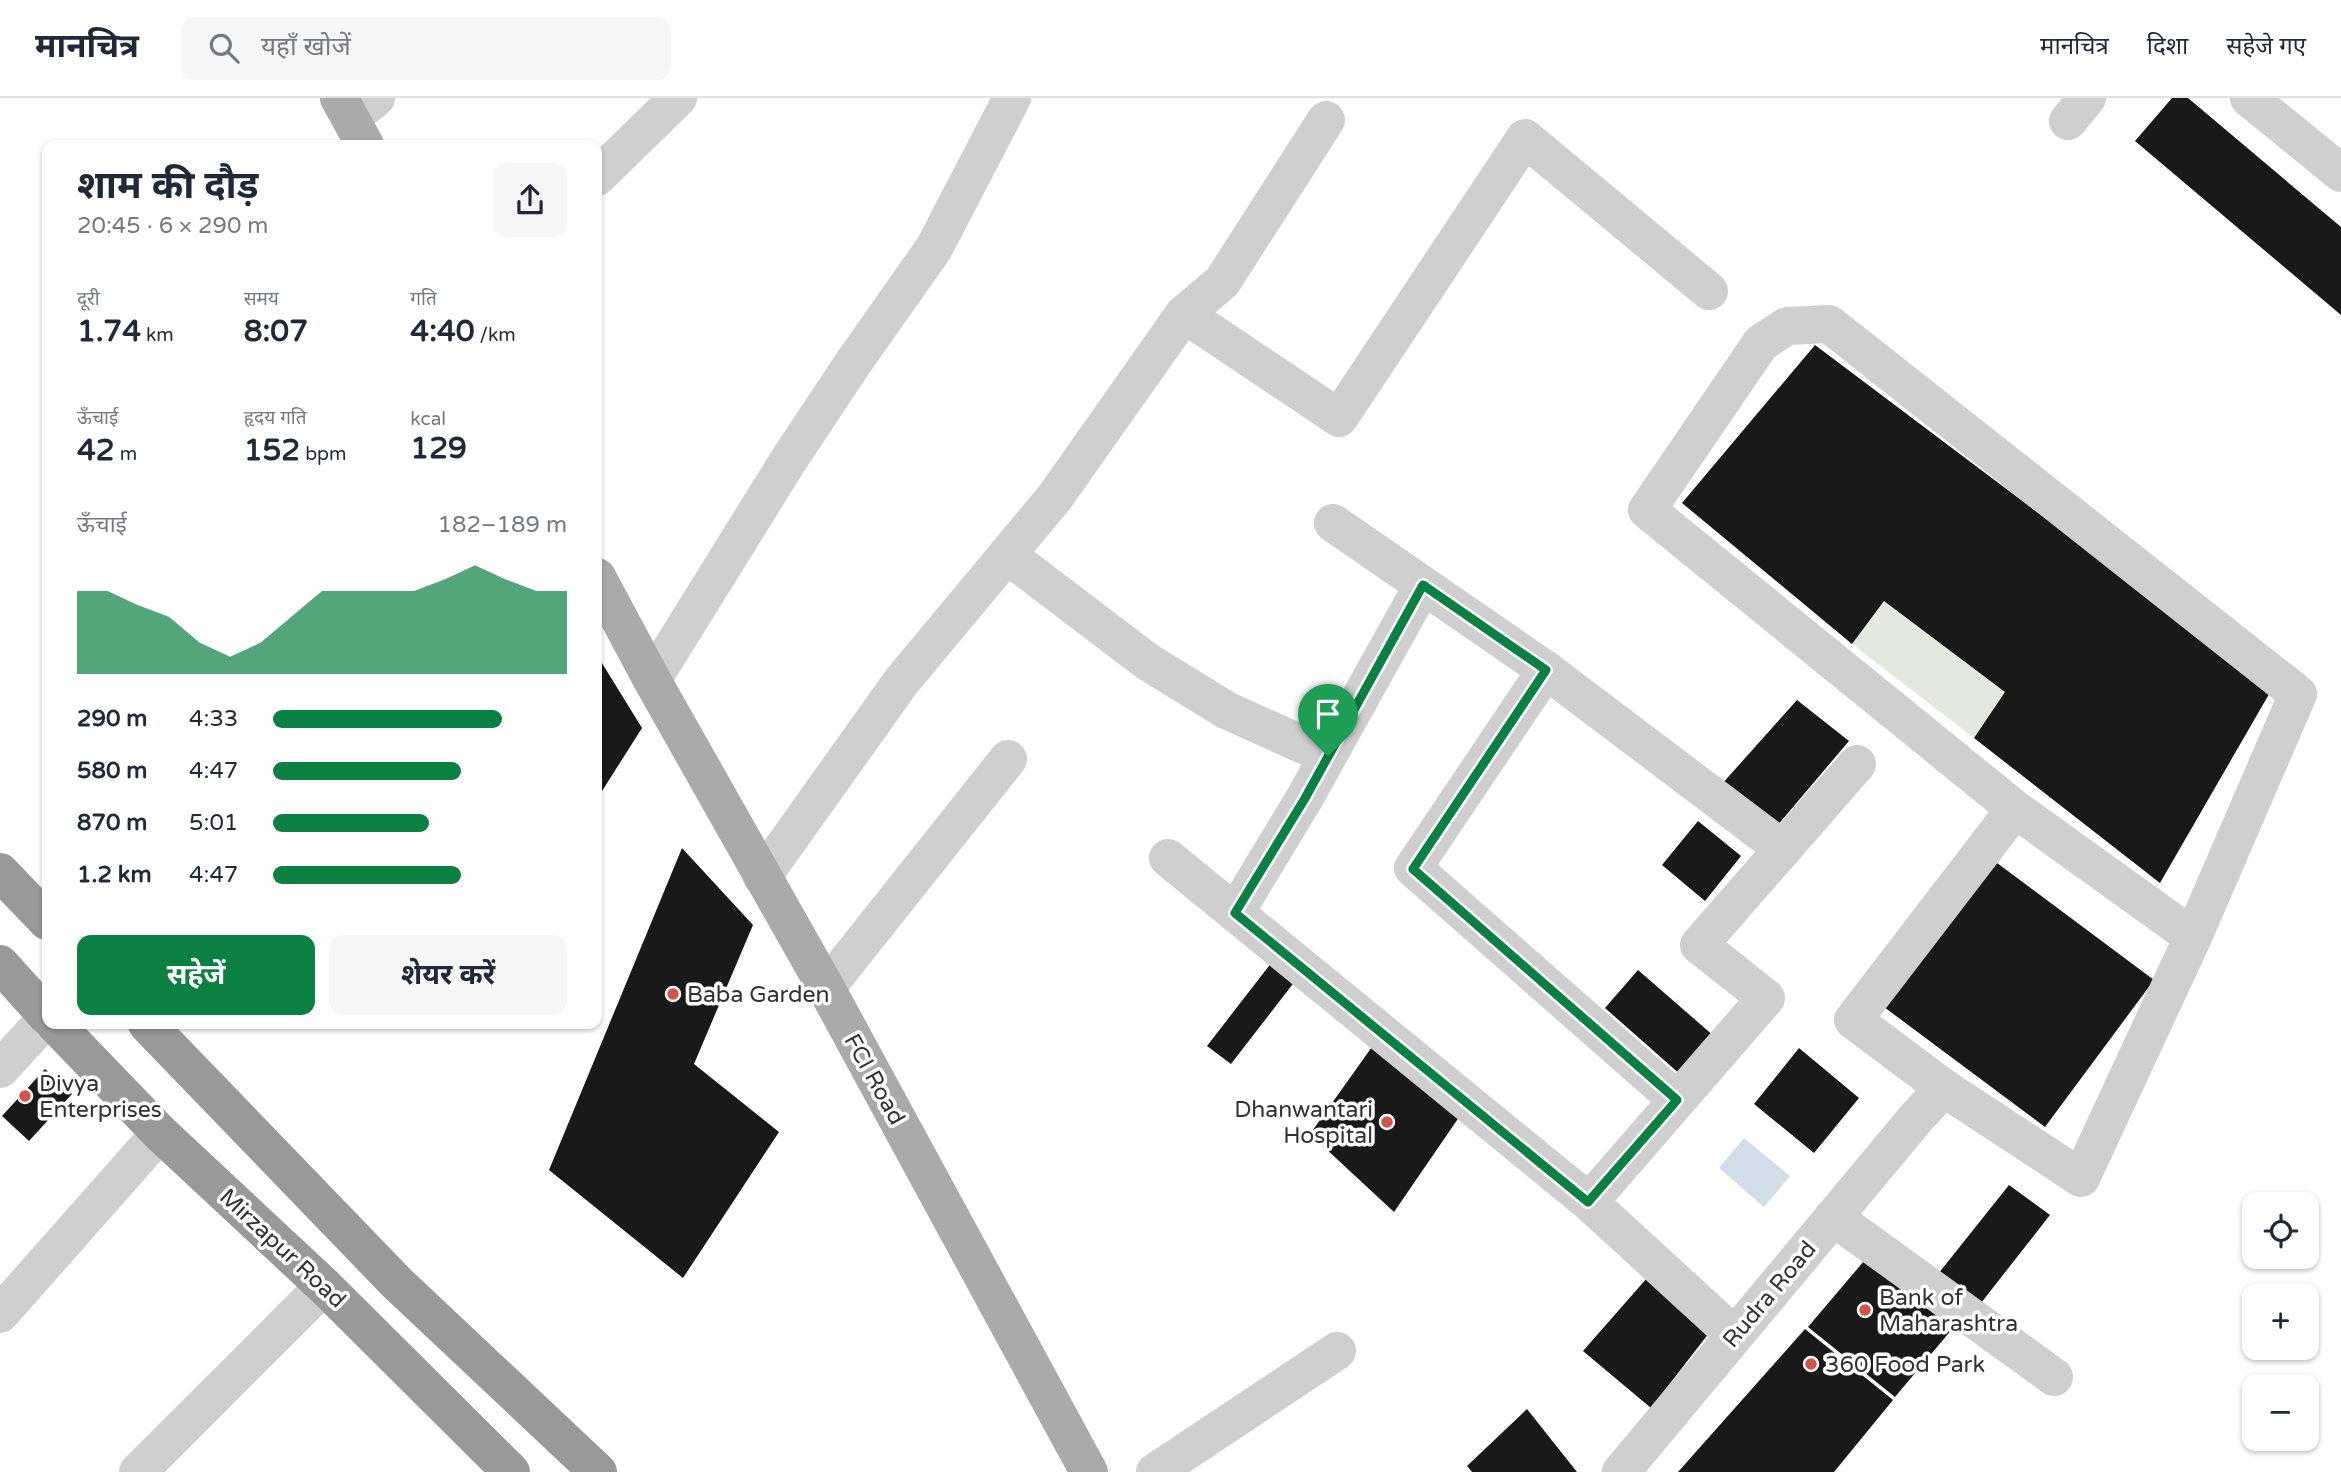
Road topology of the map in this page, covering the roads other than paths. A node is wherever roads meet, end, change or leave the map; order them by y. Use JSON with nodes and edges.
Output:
{"nodes":[{"id":1,"x":678,"y":98,"type":"edge"},
{"id":2,"x":1012,"y":98,"type":"edge"},
{"id":3,"x":2249,"y":98,"type":"edge"},
{"id":4,"x":1326,"y":120,"type":"dead end"},
{"id":5,"x":602,"y":172,"type":"edge"},
{"id":6,"x":2341,"y":173,"type":"edge"},
{"id":7,"x":1709,"y":292,"type":"dead end"},
{"id":8,"x":1184,"y":314,"type":"junction"},
{"id":9,"x":1333,"y":523,"type":"dead end"},
{"id":10,"x":1007,"y":555,"type":"junction"},
{"id":11,"x":1423,"y":585,"type":"junction"},
{"id":12,"x":602,"y":586,"type":"edge"},
{"id":13,"x":1546,"y":670,"type":"junction"},
{"id":14,"x":652,"y":680,"type":"junction"},
{"id":15,"x":1328,"y":756,"type":"junction"},
{"id":16,"x":1008,"y":759,"type":"dead end"},
{"id":17,"x":1857,"y":764,"type":"dead end"},
{"id":18,"x":2015,"y":809,"type":"junction"},
{"id":19,"x":1783,"y":849,"type":"junction"},
{"id":20,"x":1168,"y":858,"type":"dead end"},
{"id":21,"x":0,"y":872,"type":"edge"},
{"id":22,"x":762,"y":877,"type":"junction"},
{"id":23,"x":1235,"y":913,"type":"junction"},
{"id":24,"x":42,"y":916,"type":"edge"},
{"id":25,"x":2193,"y":937,"type":"junction"},
{"id":26,"x":0,"y":964,"type":"edge"},
{"id":27,"x":826,"y":988,"type":"junction"},
{"id":28,"x":42,"y":1011,"type":"edge"},
{"id":29,"x":42,"y":1023,"type":"edge"},
{"id":30,"x":60,"y":1029,"type":"edge"},
{"id":31,"x":151,"y":1029,"type":"edge"},
{"id":32,"x":0,"y":1069,"type":"edge"},
{"id":33,"x":1944,"y":1088,"type":"junction"},
{"id":34,"x":1677,"y":1100,"type":"junction"},
{"id":35,"x":160,"y":1133,"type":"junction"},
{"id":36,"x":1588,"y":1202,"type":"junction"},
{"id":37,"x":1833,"y":1217,"type":"junction"},
{"id":38,"x":324,"y":1286,"type":"junction"},
{"id":39,"x":0,"y":1314,"type":"edge"},
{"id":40,"x":1734,"y":1335,"type":"junction"},
{"id":41,"x":1337,"y":1351,"type":"dead end"},
{"id":42,"x":2054,"y":1377,"type":"dead end"},
{"id":43,"x":496,"y":1467,"type":"edge"},
{"id":44,"x":138,"y":1472,"type":"edge"},
{"id":45,"x":598,"y":1472,"type":"edge"},
{"id":46,"x":1089,"y":1472,"type":"edge"},
{"id":47,"x":1155,"y":1472,"type":"edge"},
{"id":48,"x":1621,"y":1472,"type":"edge"}],
"edges":[{"from":1,"to":5,"type":"street"},
{"from":2,"to":14,"type":"street"},
{"from":3,"to":6,"type":"street"},
{"from":4,"to":8,"type":"street"},
{"from":7,"to":8,"type":"street"},
{"from":8,"to":10,"type":"street"},
{"from":9,"to":11,"type":"street"},
{"from":10,"to":15,"type":"street"},
{"from":10,"to":22,"type":"street"},
{"from":11,"to":13,"type":"street"},
{"from":11,"to":15,"type":"street"},
{"from":12,"to":14,"type":"main road","name":"FCI Road"},
{"from":13,"to":19,"type":"street"},
{"from":13,"to":34,"type":"street"},
{"from":14,"to":22,"type":"main road","name":"FCI Road"},
{"from":15,"to":23,"type":"street"},
{"from":16,"to":27,"type":"street"},
{"from":17,"to":19,"type":"street"},
{"from":18,"to":25,"type":"street"},
{"from":18,"to":25,"type":"street"},
{"from":18,"to":33,"type":"street"},
{"from":19,"to":34,"type":"street"},
{"from":20,"to":23,"type":"street"},
{"from":21,"to":24,"type":"highway"},
{"from":22,"to":27,"type":"main road","name":"FCI Road"},
{"from":23,"to":36,"type":"street"},
{"from":25,"to":33,"type":"street"},
{"from":26,"to":28,"type":"highway"},
{"from":27,"to":46,"type":"main road","name":"FCI Road"},
{"from":29,"to":32,"type":"street"},
{"from":30,"to":35,"type":"highway","name":"Mirzapur Road"},
{"from":31,"to":45,"type":"highway"},
{"from":33,"to":37,"type":"street","name":"Rudra Road"},
{"from":34,"to":36,"type":"street"},
{"from":35,"to":38,"type":"highway","name":"Mirzapur Road"},
{"from":35,"to":39,"type":"street"},
{"from":36,"to":40,"type":"street"},
{"from":37,"to":40,"type":"street","name":"Rudra Road"},
{"from":37,"to":42,"type":"street"},
{"from":38,"to":43,"type":"highway","name":"Mirzapur Road"},
{"from":38,"to":44,"type":"street"},
{"from":40,"to":48,"type":"street","name":"Rudra Road"},
{"from":41,"to":47,"type":"street"}]}
